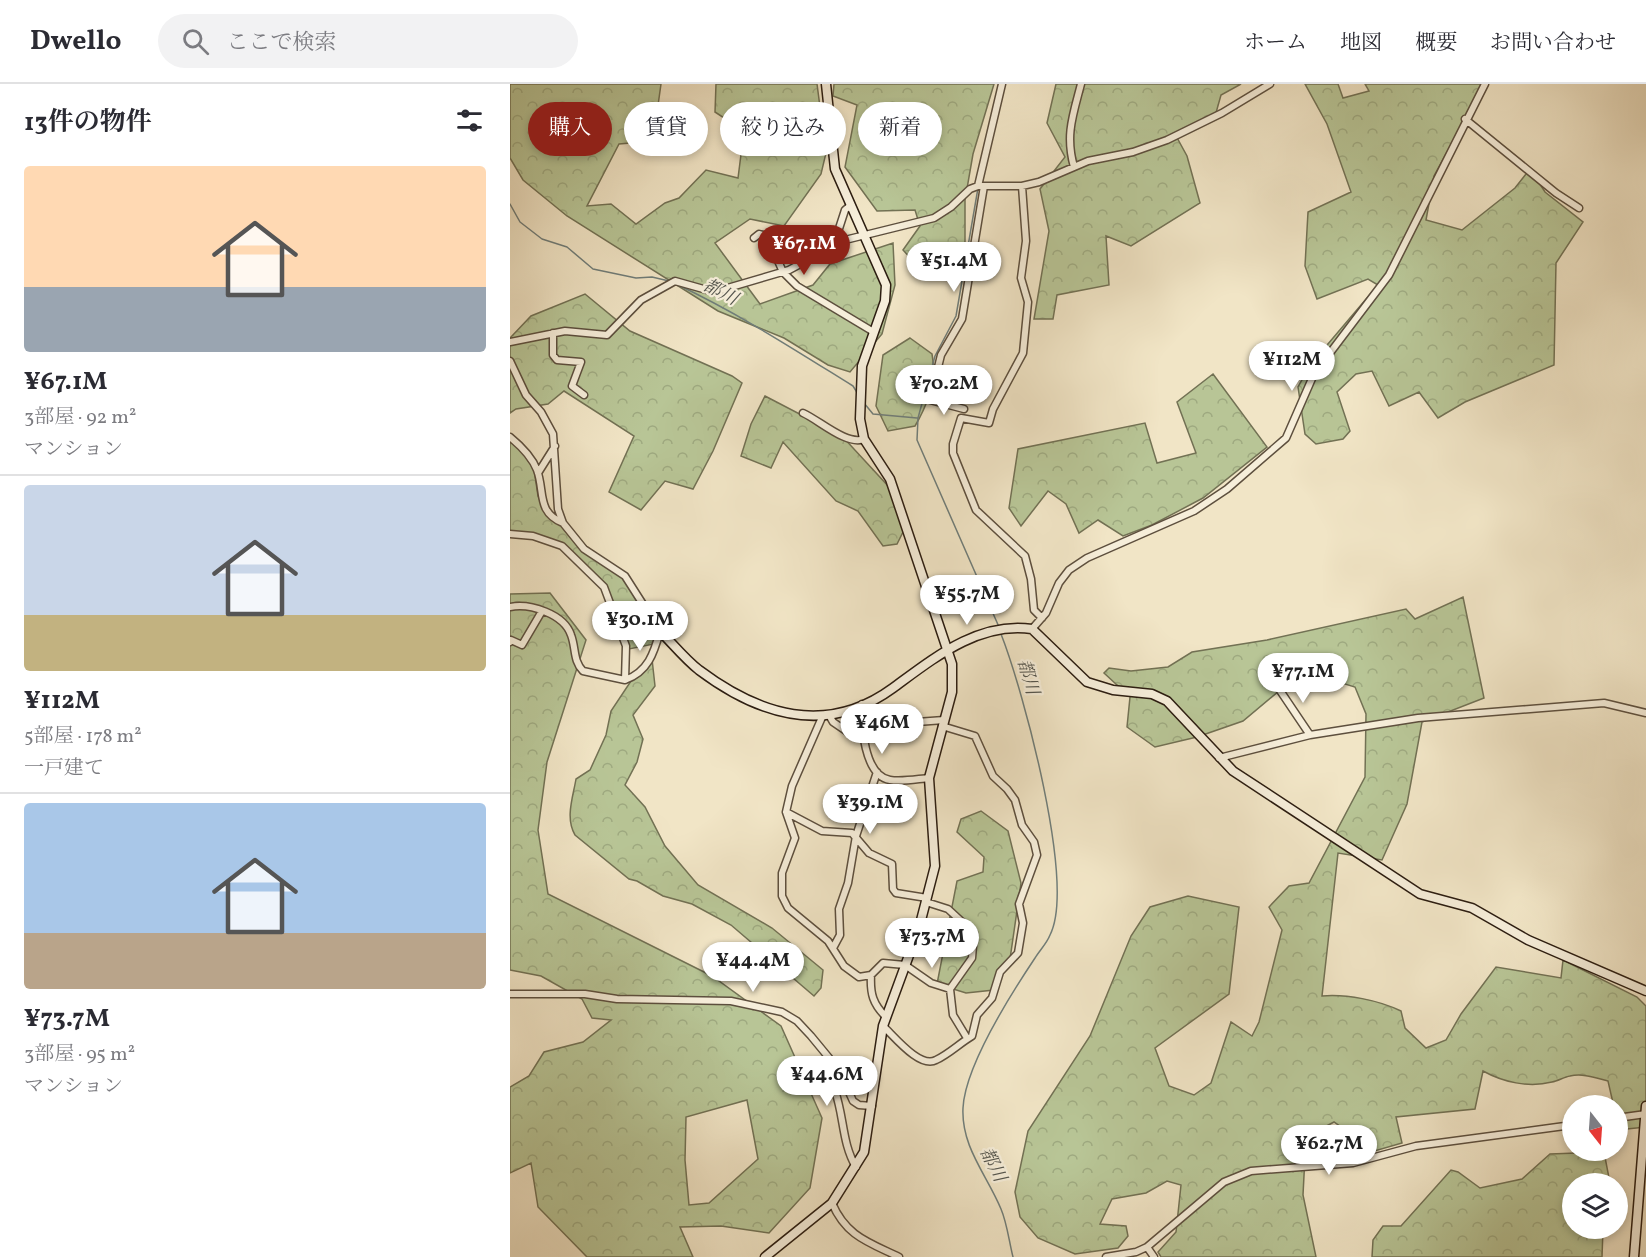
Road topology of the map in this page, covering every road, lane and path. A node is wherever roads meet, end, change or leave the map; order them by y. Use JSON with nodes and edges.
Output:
{"nodes":[{"id":1,"x":826,"y":84,"type":"edge"},
{"id":2,"x":1002,"y":84,"type":"edge"},
{"id":3,"x":1081,"y":84,"type":"edge"},
{"id":4,"x":1270,"y":84,"type":"edge"},
{"id":5,"x":1485,"y":84,"type":"edge"},
{"id":6,"x":1465,"y":119,"type":"junction"},
{"id":7,"x":1074,"y":167,"type":"junction"},
{"id":8,"x":981,"y":186,"type":"junction"},
{"id":9,"x":1023,"y":186,"type":"junction"},
{"id":10,"x":851,"y":205,"type":"junction"},
{"id":11,"x":1579,"y":208,"type":"dead end"},
{"id":12,"x":865,"y":234,"type":"junction"},
{"id":13,"x":754,"y":238,"type":"dead end"},
{"id":14,"x":834,"y":244,"type":"junction"},
{"id":15,"x":783,"y":272,"type":"junction"},
{"id":16,"x":872,"y":332,"type":"junction"},
{"id":17,"x":553,"y":333,"type":"junction"},
{"id":18,"x":510,"y":342,"type":"edge"},
{"id":19,"x":510,"y":361,"type":"edge"},
{"id":20,"x":584,"y":395,"type":"dead end"},
{"id":21,"x":964,"y":409,"type":"dead end"},
{"id":22,"x":803,"y":413,"type":"dead end"},
{"id":23,"x":510,"y":437,"type":"edge"},
{"id":24,"x":864,"y":439,"type":"junction"},
{"id":25,"x":555,"y":446,"type":"junction"},
{"id":26,"x":538,"y":473,"type":"junction"},
{"id":27,"x":563,"y":523,"type":"junction"},
{"id":28,"x":510,"y":534,"type":"edge"},
{"id":29,"x":510,"y":607,"type":"edge"},
{"id":30,"x":542,"y":611,"type":"junction"},
{"id":31,"x":1042,"y":618,"type":"junction"},
{"id":32,"x":1032,"y":629,"type":"junction"},
{"id":33,"x":660,"y":631,"type":"junction"},
{"id":34,"x":510,"y":642,"type":"edge"},
{"id":35,"x":948,"y":649,"type":"junction"},
{"id":36,"x":626,"y":680,"type":"junction"},
{"id":37,"x":1277,"y":686,"type":"dead end"},
{"id":38,"x":862,"y":704,"type":"junction"},
{"id":39,"x":1646,"y":713,"type":"edge"},
{"id":40,"x":826,"y":715,"type":"junction"},
{"id":41,"x":943,"y":723,"type":"junction"},
{"id":42,"x":1310,"y":735,"type":"junction"},
{"id":43,"x":862,"y":736,"type":"junction"},
{"id":44,"x":1219,"y":758,"type":"junction"},
{"id":45,"x":877,"y":772,"type":"junction"},
{"id":46,"x":929,"y":778,"type":"junction"},
{"id":47,"x":786,"y":812,"type":"junction"},
{"id":48,"x":856,"y":836,"type":"junction"},
{"id":49,"x":926,"y":900,"type":"junction"},
{"id":50,"x":833,"y":948,"type":"junction"},
{"id":51,"x":905,"y":965,"type":"junction"},
{"id":52,"x":871,"y":975,"type":"junction"},
{"id":53,"x":950,"y":989,"type":"junction"},
{"id":54,"x":1646,"y":991,"type":"edge"},
{"id":55,"x":510,"y":994,"type":"edge"},
{"id":56,"x":885,"y":1021,"type":"junction"},
{"id":57,"x":967,"y":1038,"type":"junction"},
{"id":58,"x":836,"y":1067,"type":"junction"},
{"id":59,"x":872,"y":1106,"type":"junction"},
{"id":60,"x":1646,"y":1111,"type":"edge"},
{"id":61,"x":1628,"y":1115,"type":"edge"},
{"id":62,"x":1562,"y":1126,"type":"edge"},
{"id":63,"x":856,"y":1167,"type":"junction"},
{"id":64,"x":832,"y":1203,"type":"junction"},
{"id":65,"x":1147,"y":1246,"type":"junction"},
{"id":66,"x":765,"y":1257,"type":"edge"},
{"id":67,"x":898,"y":1257,"type":"edge"},
{"id":68,"x":1106,"y":1257,"type":"edge"},
{"id":69,"x":1154,"y":1257,"type":"edge"},
{"id":70,"x":1634,"y":1257,"type":"edge"}],
"edges":[{"from":1,"to":10,"type":"street"},
{"from":2,"to":8,"type":"street"},
{"from":3,"to":7,"type":"street"},
{"from":4,"to":7,"type":"street"},
{"from":5,"to":6,"type":"street"},
{"from":6,"to":11,"type":"street"},
{"from":6,"to":31,"type":"street"},
{"from":7,"to":9,"type":"street"},
{"from":8,"to":9,"type":"street"},
{"from":8,"to":12,"type":"street"},
{"from":8,"to":21,"type":"street"},
{"from":9,"to":31,"type":"street"},
{"from":10,"to":12,"type":"street"},
{"from":10,"to":14,"type":"street"},
{"from":12,"to":14,"type":"street"},
{"from":12,"to":16,"type":"street"},
{"from":13,"to":15,"type":"street"},
{"from":14,"to":15,"type":"street"},
{"from":15,"to":16,"type":"street"},
{"from":15,"to":17,"type":"street"},
{"from":16,"to":24,"type":"street"},
{"from":17,"to":18,"type":"street"},
{"from":17,"to":20,"type":"street"},
{"from":19,"to":25,"type":"street"},
{"from":22,"to":24,"type":"street"},
{"from":23,"to":26,"type":"street"},
{"from":24,"to":35,"type":"street"},
{"from":25,"to":26,"type":"street"},
{"from":25,"to":27,"type":"street"},
{"from":26,"to":27,"type":"street"},
{"from":27,"to":33,"type":"street"},
{"from":28,"to":36,"type":"street"},
{"from":29,"to":30,"type":"street"},
{"from":30,"to":34,"type":"street"},
{"from":30,"to":36,"type":"street"},
{"from":31,"to":32,"type":"street"},
{"from":32,"to":35,"type":"street"},
{"from":32,"to":44,"type":"street"},
{"from":33,"to":36,"type":"street"},
{"from":33,"to":40,"type":"street"},
{"from":35,"to":38,"type":"street"},
{"from":35,"to":41,"type":"street"},
{"from":37,"to":42,"type":"street"},
{"from":38,"to":40,"type":"street"},
{"from":38,"to":43,"type":"street"},
{"from":39,"to":42,"type":"street"},
{"from":40,"to":43,"type":"street"},
{"from":40,"to":47,"type":"street"},
{"from":41,"to":43,"type":"street"},
{"from":41,"to":46,"type":"street"},
{"from":41,"to":57,"type":"street"},
{"from":42,"to":44,"type":"street"},
{"from":43,"to":45,"type":"street"},
{"from":44,"to":54,"type":"street"},
{"from":45,"to":46,"type":"street"},
{"from":45,"to":48,"type":"street"},
{"from":46,"to":49,"type":"street"},
{"from":47,"to":48,"type":"street"},
{"from":47,"to":50,"type":"street"},
{"from":48,"to":49,"type":"street"},
{"from":48,"to":50,"type":"street"},
{"from":49,"to":51,"type":"street"},
{"from":49,"to":53,"type":"street"},
{"from":50,"to":52,"type":"street"},
{"from":51,"to":52,"type":"street"},
{"from":51,"to":53,"type":"street"},
{"from":51,"to":56,"type":"street"},
{"from":52,"to":56,"type":"street"},
{"from":53,"to":57,"type":"street"},
{"from":55,"to":58,"type":"street"},
{"from":56,"to":57,"type":"street"},
{"from":56,"to":59,"type":"street"},
{"from":58,"to":59,"type":"street"},
{"from":58,"to":63,"type":"street"},
{"from":59,"to":63,"type":"street"},
{"from":60,"to":61,"type":"street"},
{"from":60,"to":70,"type":"street"},
{"from":62,"to":65,"type":"street"},
{"from":63,"to":64,"type":"street"},
{"from":64,"to":66,"type":"street"},
{"from":64,"to":67,"type":"street"},
{"from":65,"to":68,"type":"street"},
{"from":65,"to":69,"type":"street"}]}
